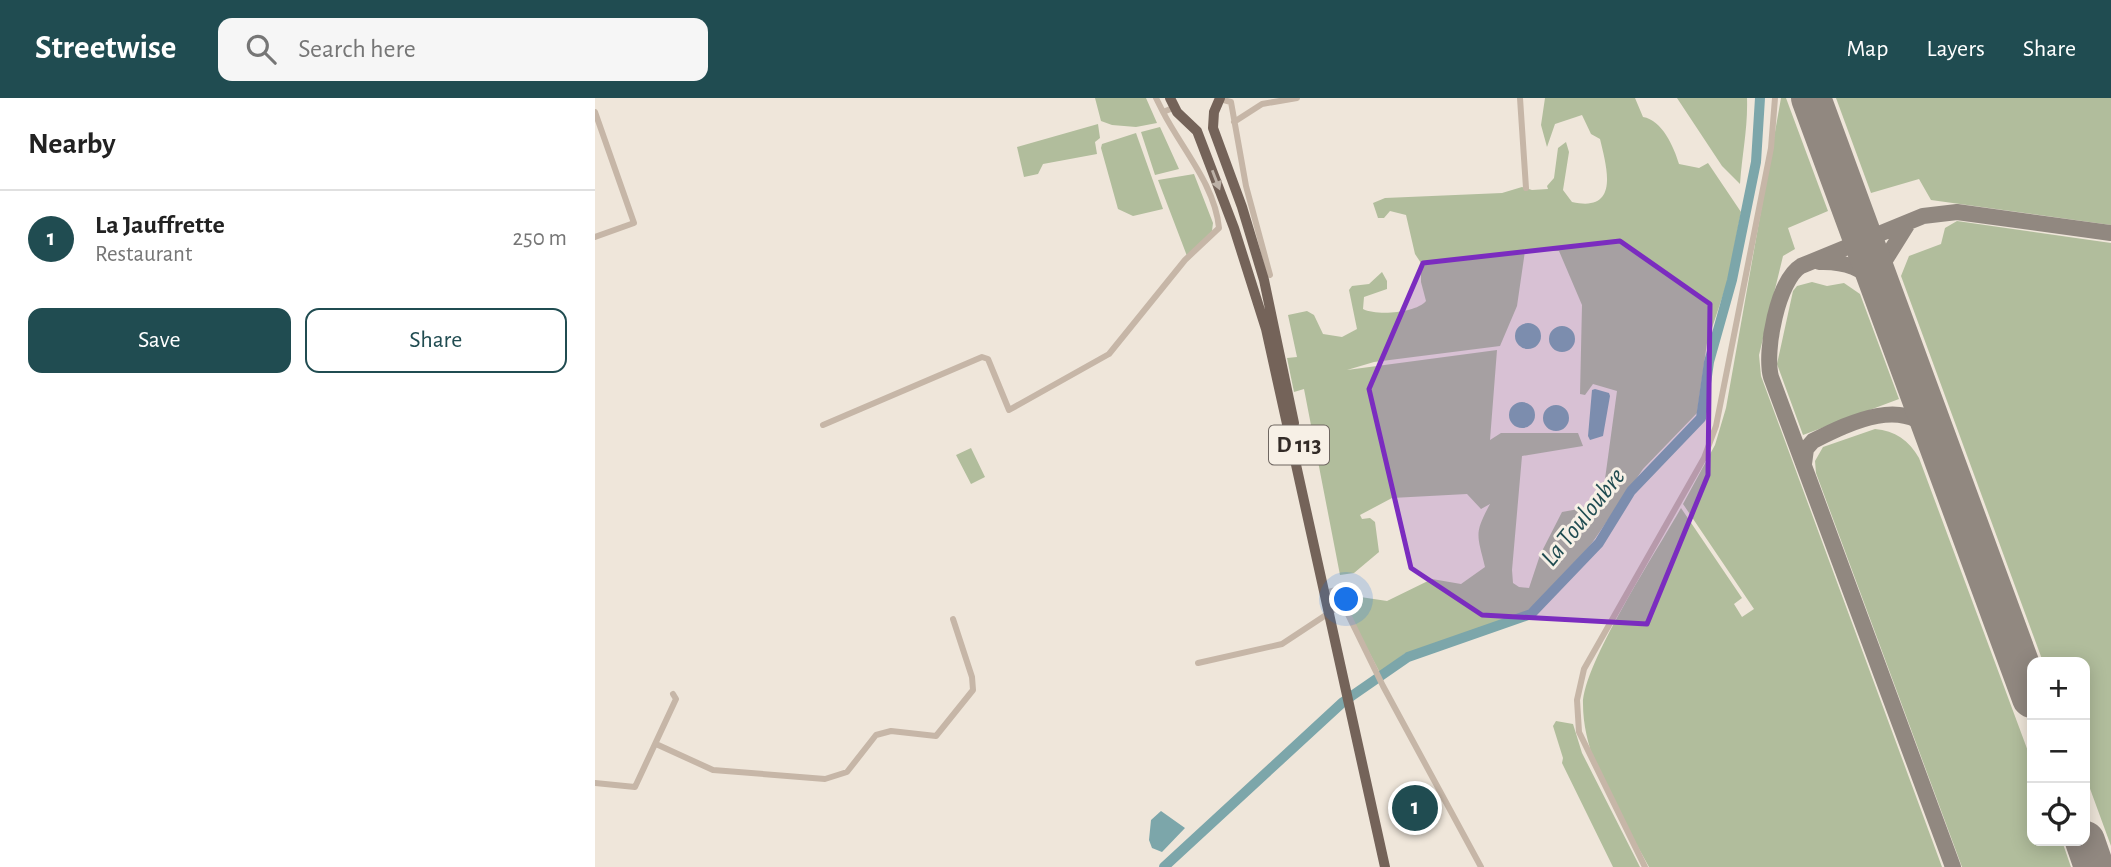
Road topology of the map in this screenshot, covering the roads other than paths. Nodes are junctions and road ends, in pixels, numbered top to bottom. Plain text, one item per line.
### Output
1 (1156, 98) edge
2 (1297, 98) edge
3 (1520, 98) edge
4 (1775, 98) edge
5 (1225, 99) edge
6 (1169, 106) edge
7 (1214, 112) junction
8 (595, 113) edge
9 (1187, 119) junction
10 (1234, 122) junction
11 (1527, 188) dead end
12 (595, 237) edge
13 (1270, 275) dead end
14 (823, 425) dead end
15 (1328, 592) junction
16 (1332, 610) junction
17 (953, 619) dead end
18 (1198, 663) dead end
19 (673, 694) dead end
20 (1354, 708) junction
21 (656, 744) junction
22 (595, 783) edge
23 (1385, 867) edge
24 (1392, 867) edge
25 (1481, 867) edge
26 (1645, 867) edge

1 - 6 street
2 - 10 street
3 - 11 street
4 - 26 street
5 - 7 main road
5 - 10 street
6 - 9 main road
6 - 14 street
7 - 9 main road
7 - 15 main road, D 113
8 - 12 street
9 -> 15 main road, D 113
10 - 13 street
15 - 16 main road, D 113
15 - 25 street
16 - 18 street
16 - 20 main road, D 113
17 - 21 street
19 - 21 street
20 - 23 main road, D 113
20 - 24 main road, D 113
21 - 22 street

